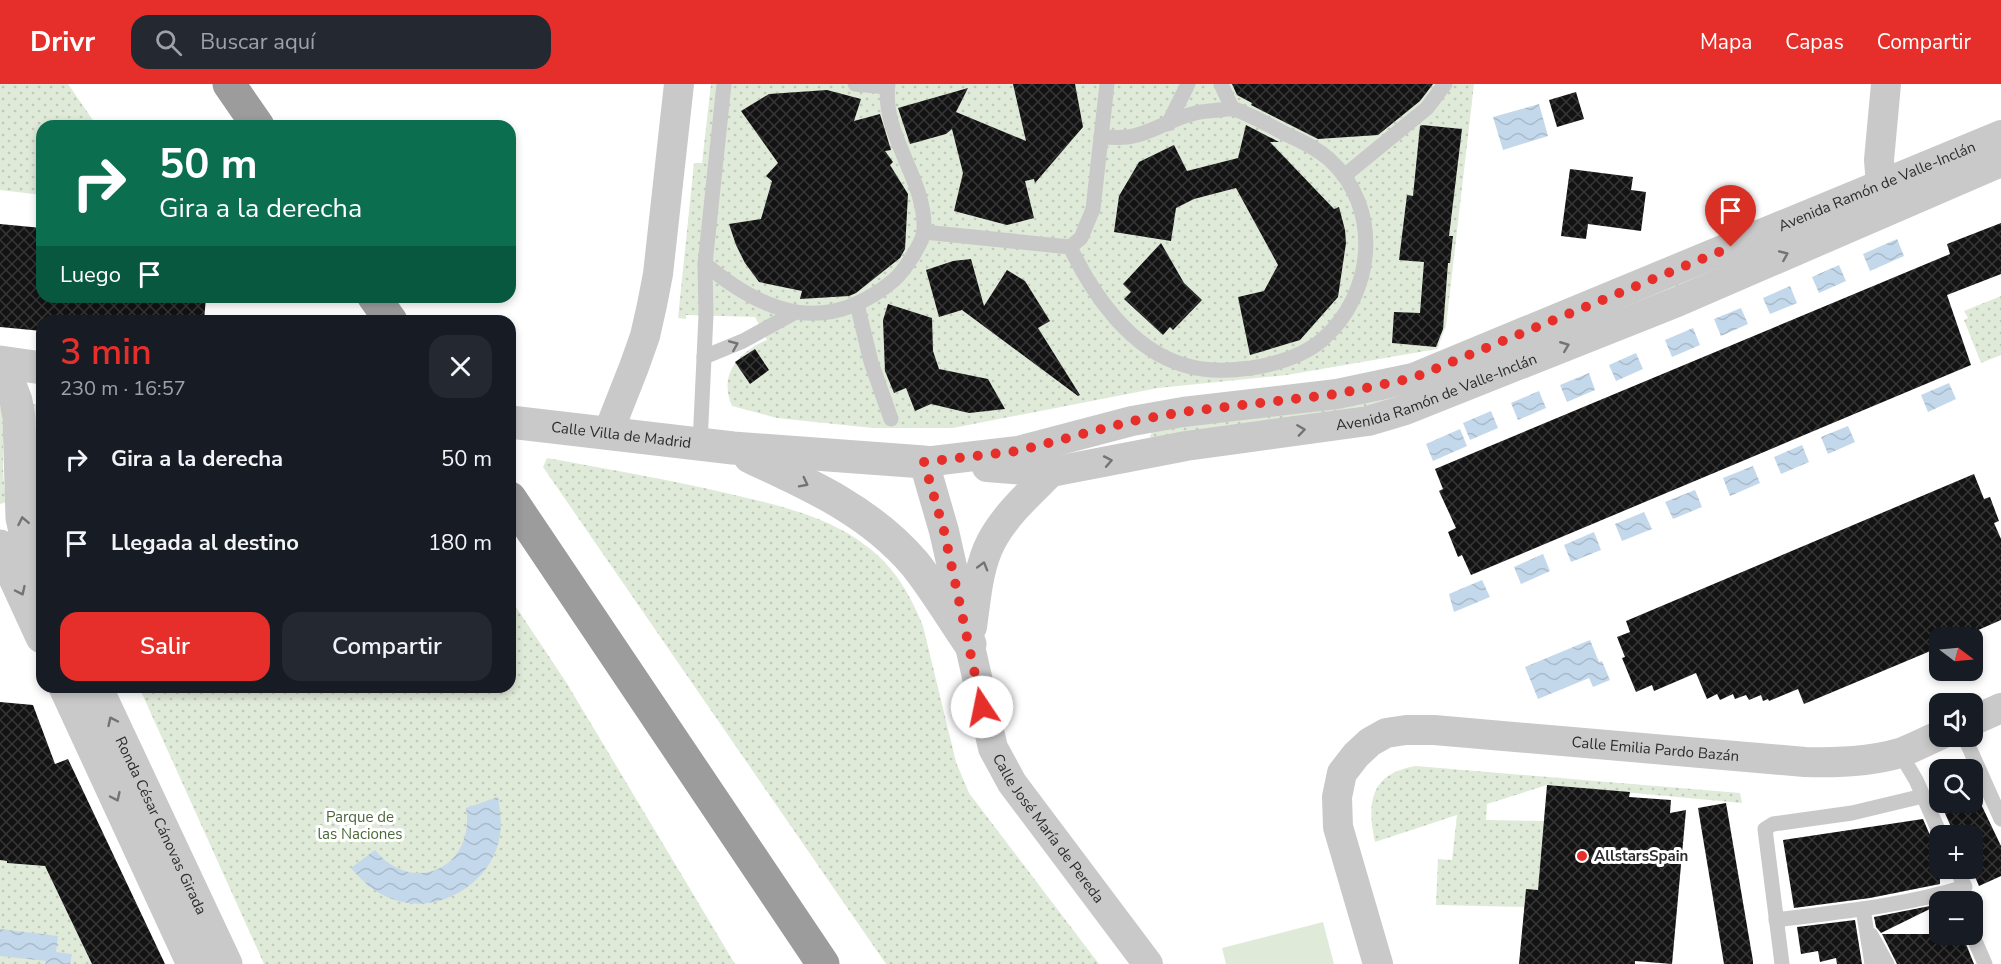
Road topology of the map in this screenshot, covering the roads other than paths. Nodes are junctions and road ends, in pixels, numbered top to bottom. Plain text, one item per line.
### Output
1 (229, 84) edge
2 (679, 84) edge
3 (724, 84) edge
4 (855, 84) edge
5 (1107, 84) edge
6 (1188, 84) edge
7 (1221, 84) edge
8 (1445, 84) edge
9 (1886, 84) edge
10 (888, 86) edge
11 (1233, 108) junction
12 (254, 120) edge
13 (1168, 124) junction
14 (2001, 135) edge
15 (1101, 137) junction
16 (2001, 162) edge
17 (1344, 176) junction
18 (1886, 197) junction
19 (924, 232) junction
20 (1070, 248) junction
21 (705, 264) junction
22 (857, 304) junction
23 (794, 313) junction
24 (704, 357) junction
25 (1, 364) edge
26 (36, 367) edge
27 (891, 419) dead end
28 (516, 423) edge
29 (608, 434) junction
30 (700, 444) junction
31 (733, 448) junction
32 (924, 462) junction
33 (1051, 471) junction
34 (516, 507) edge
35 (0, 546) edge
36 (36, 562) edge
37 (36, 624) edge
38 (970, 644) junction
39 (68, 693) edge
40 (99, 693) edge
41 (2001, 708) edge
42 (1983, 716) edge
43 (1929, 740) edge
44 (1969, 747) edge
45 (1900, 753) junction
46 (1923, 796) junction
47 (719, 811) junction
48 (2001, 819) edge
49 (1936, 825) edge
50 (1929, 900) edge
51 (1863, 909) junction
52 (1776, 920) junction
53 (1866, 927) junction
54 (1977, 945) edge
55 (193, 964) edge
56 (226, 964) edge
57 (803, 964) edge
58 (823, 964) edge
59 (1148, 964) edge
60 (1378, 964) edge
61 (1782, 964) edge
62 (1872, 964) edge
63 (1887, 964) edge
64 (1985, 964) edge

1 - 12 highway
2 - 29 street
3 - 21 lane
4 - 10 lane
5 - 15 lane
6 - 13 lane
7 - 11 lane
8 - 17 lane
9 - 18 street
10 - 19 lane
11 - 13 lane
11 - 17 lane
13 - 15 lane
14 - 18 street, Avenida Ramón de Valle-Inclán
15 - 20 lane
16 - 18 street, Avenida Ramón de Valle-Inclán
17 - 20 lane
18 - 32 street, Avenida Ramón de Valle-Inclán
33 -> 18 street, Avenida Ramón de Valle-Inclán
19 - 20 lane
19 - 22 lane
21 - 23 lane
21 - 24 lane
22 - 23 lane
22 - 27 lane
24 -> 23 lane
24 - 30 lane
25 - 26 street
36 -> 25 street
28 - 29 street, Calle Villa de Madrid
29 - 30 street, Calle Villa de Madrid
30 - 31 street, Calle Villa de Madrid
31 - 32 street, Calle Villa de Madrid
31 -> 38 street
32 - 33 street, Avenida Ramón de Valle-Inclán
32 - 38 street, Calle José María de Pereda
38 -> 33 street, Calle José María de Pereda
34 - 47 highway
35 -> 37 street
38 - 59 street, Calle José María de Pereda
39 -> 55 street, Ronda César Cánovas Girada
56 -> 40 street, Ronda César Cánovas Girada
41 - 42 street
43 - 45 street, Calle Emilia Pardo Bazán
44 - 48 lane
45 - 46 lane
45 - 60 street, Calle Emilia Pardo Bazán
46 - 49 lane
46 - 52 lane
47 - 57 highway
47 - 58 highway
50 - 51 lane
51 - 52 lane
51 - 53 lane
52 - 61 lane
53 - 62 lane
53 - 63 lane
54 - 64 lane

